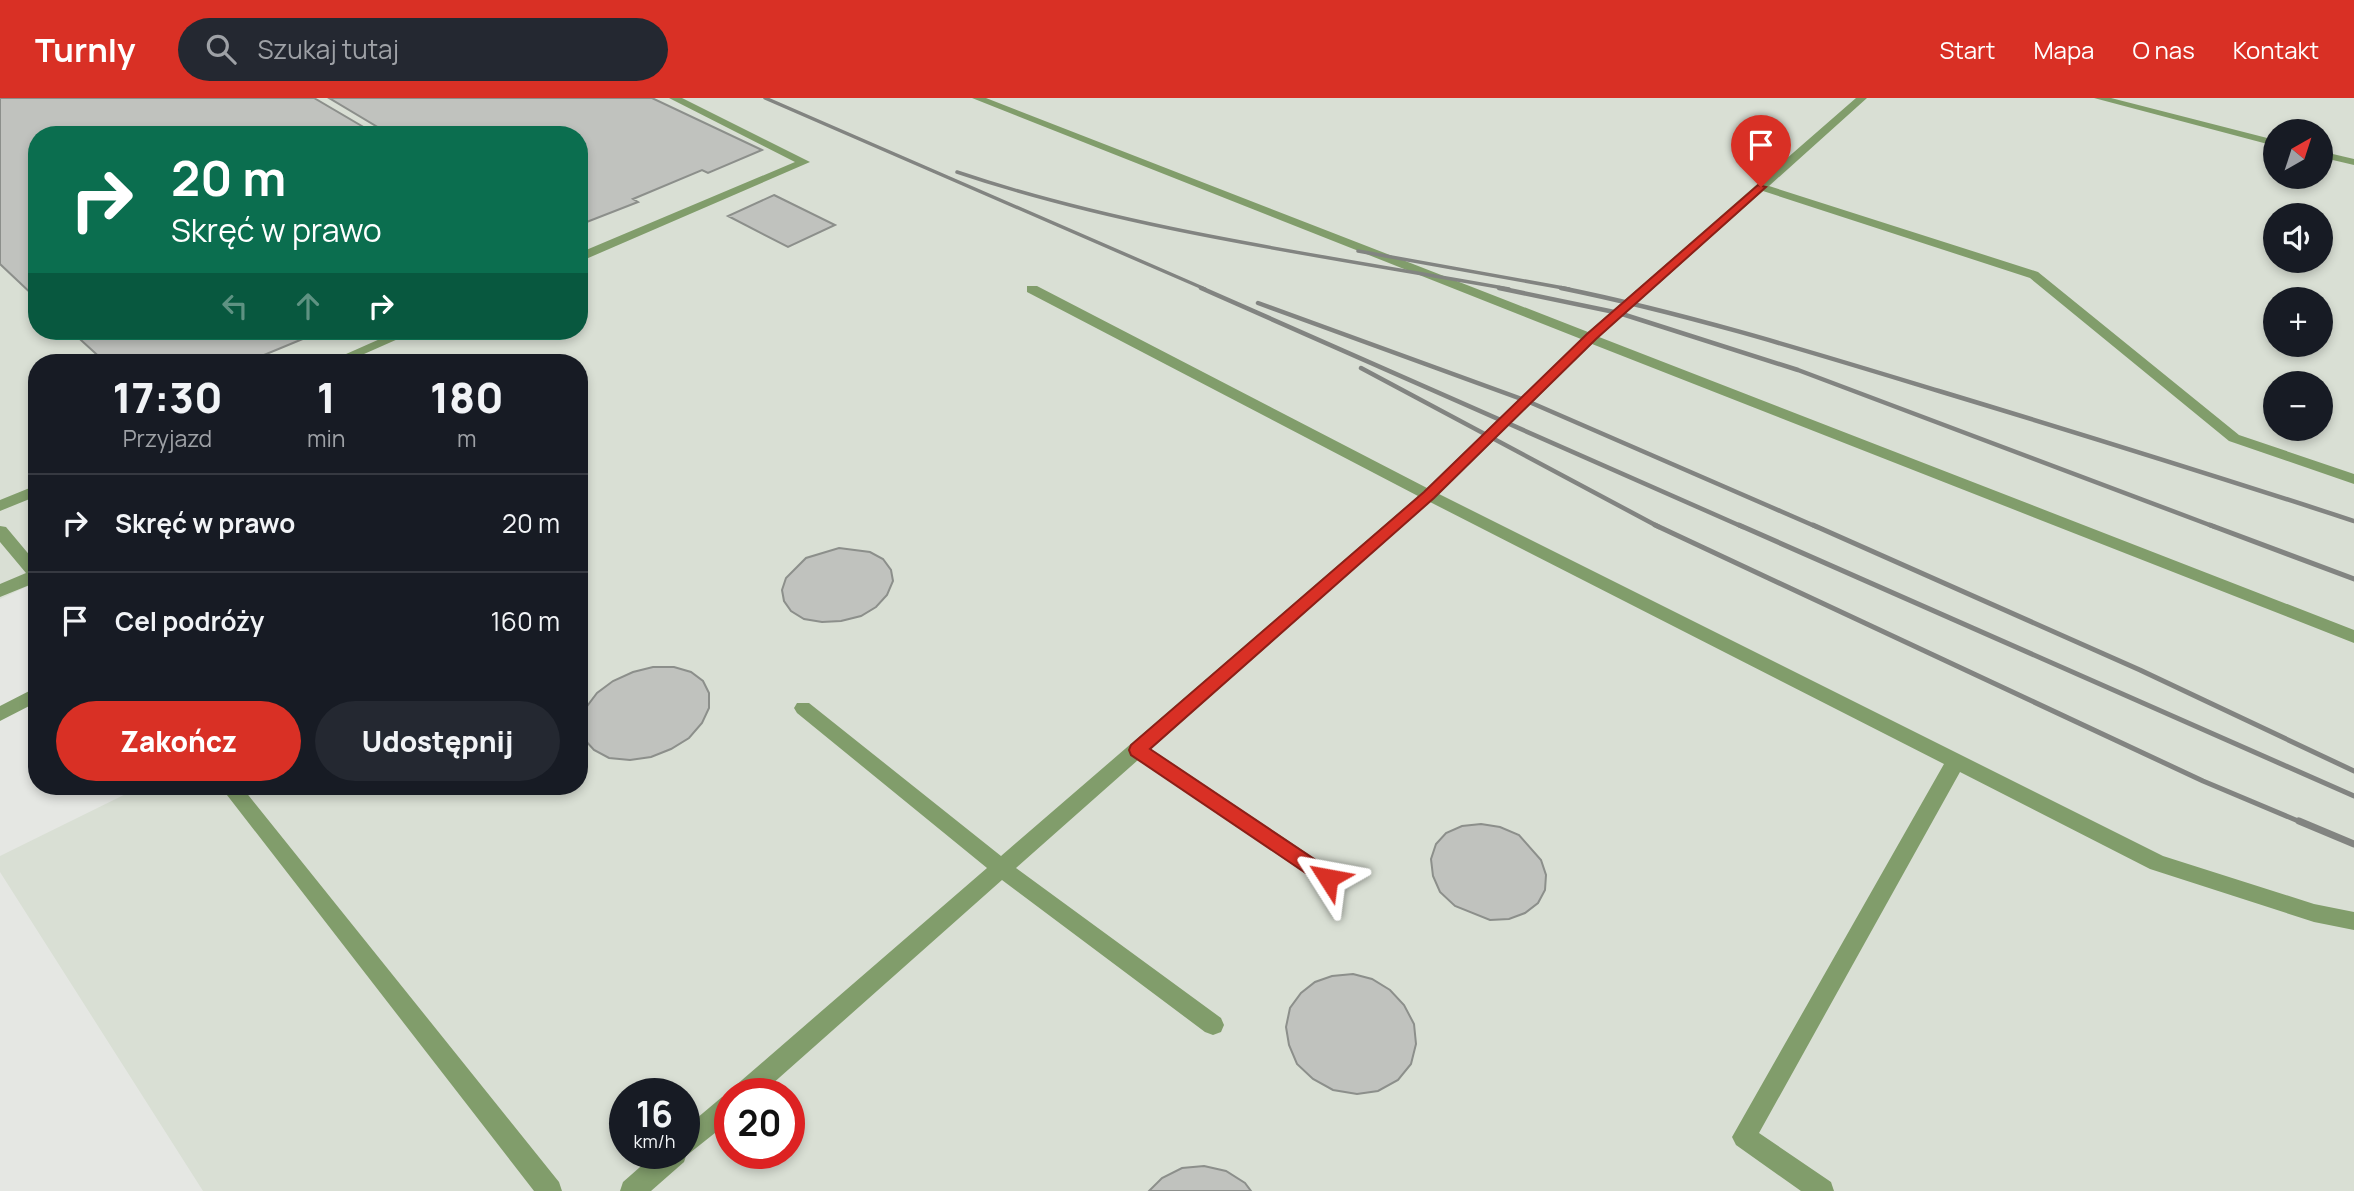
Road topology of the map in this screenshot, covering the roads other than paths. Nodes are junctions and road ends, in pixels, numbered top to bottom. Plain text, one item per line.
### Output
1 (674, 98) edge
2 (977, 98) edge
3 (1862, 98) edge
4 (2099, 98) edge
5 (2263, 139) edge
6 (2333, 157) edge
7 (2354, 162) edge
8 (1761, 187) junction
9 (588, 254) edge
10 (1032, 289) dead end
11 (1591, 337) junction
12 (388, 340) edge
13 (354, 354) edge
14 (2354, 479) edge
15 (28, 494) edge
16 (1429, 495) junction
17 (0, 506) edge
18 (0, 531) edge
19 (28, 564) edge
20 (28, 579) edge
21 (0, 591) edge
22 (2354, 637) edge
23 (28, 699) edge
24 (803, 708) dead end
25 (0, 714) edge
26 (1138, 750) junction
27 (1956, 761) junction
28 (237, 795) edge
29 (1001, 868) junction
30 (1328, 878) dead end
31 (2354, 921) edge
32 (1213, 1025) dead end
33 (761, 1078) edge
34 (714, 1119) edge
35 (700, 1131) edge
36 (657, 1169) edge
37 (550, 1191) edge
38 (632, 1191) edge
39 (1822, 1191) edge

1 - 9 lane
2 - 11 lane
3 - 8 lane
4 - 5 lane
6 - 7 lane
8 - 11 lane
8 - 14 lane
10 - 16 lane
11 - 16 lane
11 - 22 lane
12 - 13 lane
15 - 17 lane
16 - 26 lane
16 - 27 lane
18 - 19 lane
20 - 21 lane
23 - 25 lane
24 - 29 lane
26 - 29 lane
26 - 30 lane
27 - 31 lane
27 - 39 lane
28 - 37 lane
29 - 32 lane
29 - 33 lane
34 - 35 lane
36 - 38 lane

